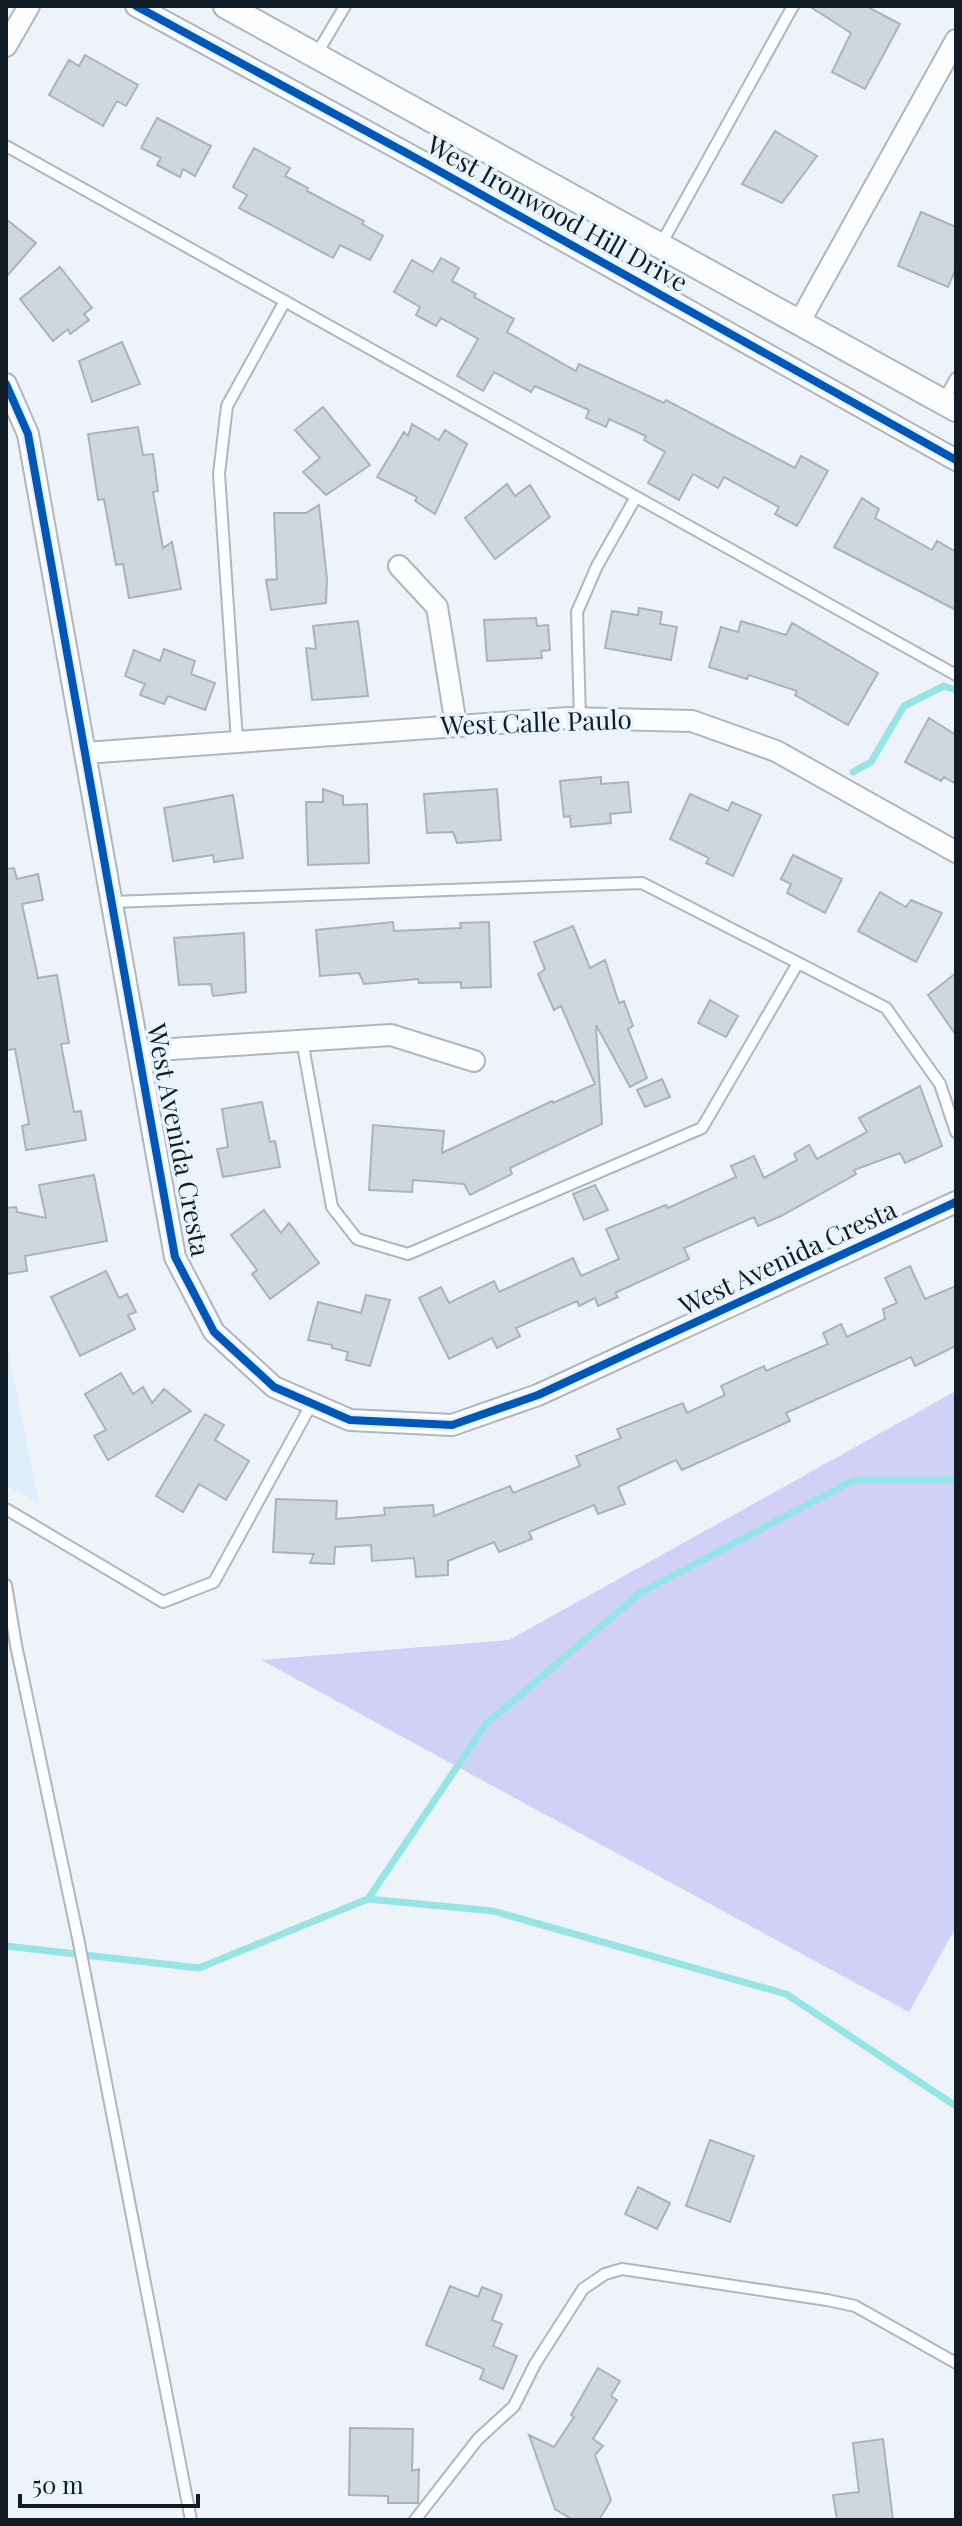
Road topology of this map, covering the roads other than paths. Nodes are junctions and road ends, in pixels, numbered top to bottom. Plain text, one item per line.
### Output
1 (29, 6) edge
2 (136, 6) edge
3 (226, 6) edge
4 (345, 6) edge
5 (793, 6) edge
6 (956, 40) edge
7 (6, 46) edge
8 (316, 55) junction
9 (6, 146) edge
10 (660, 246) junction
11 (285, 301) junction
12 (800, 321) junction
13 (956, 378) edge
14 (6, 384) edge
15 (950, 406) edge
16 (956, 460) edge
17 (636, 497) junction
18 (399, 566) dead end
19 (956, 675) edge
20 (580, 718) junction
21 (456, 725) junction
22 (237, 741) junction
23 (85, 753) junction
24 (956, 852) edge
25 (112, 902) junction
26 (798, 963) junction
27 (302, 1040) junction
28 (140, 1051) junction
29 (474, 1061) dead end
30 (956, 1132) edge
31 (956, 1202) edge
32 (312, 1403) junction
33 (6, 1509) edge
34 (6, 1585) edge
35 (956, 2363) edge
36 (191, 2520) edge
37 (415, 2520) edge

1 - 7 street
2 - 16 street, West Ironwood Hill Drive
3 - 8 street, West Ironwood Hill Drive
4 - 8 lane
5 - 10 lane
6 - 12 street
8 - 10 street, West Ironwood Hill Drive
9 - 11 lane
10 - 12 street, West Ironwood Hill Drive
11 - 17 lane
11 - 22 lane
12 - 15 street, West Ironwood Hill Drive
13 - 15 lane
14 - 23 street, West Avenida Cresta
17 - 19 lane
17 - 20 lane
18 - 21 street
20 - 21 street, West Calle Paulo
20 - 24 street, West Calle Paulo
21 - 22 street, West Calle Paulo
22 - 23 street, West Calle Paulo
23 - 25 street, West Avenida Cresta
25 - 26 lane
25 - 28 street, West Avenida Cresta
26 - 27 lane
26 - 30 lane
27 - 28 street
27 - 29 street
28 - 32 street, West Avenida Cresta
31 - 32 street, West Avenida Cresta
32 - 33 lane
34 - 36 lane
35 - 37 lane

